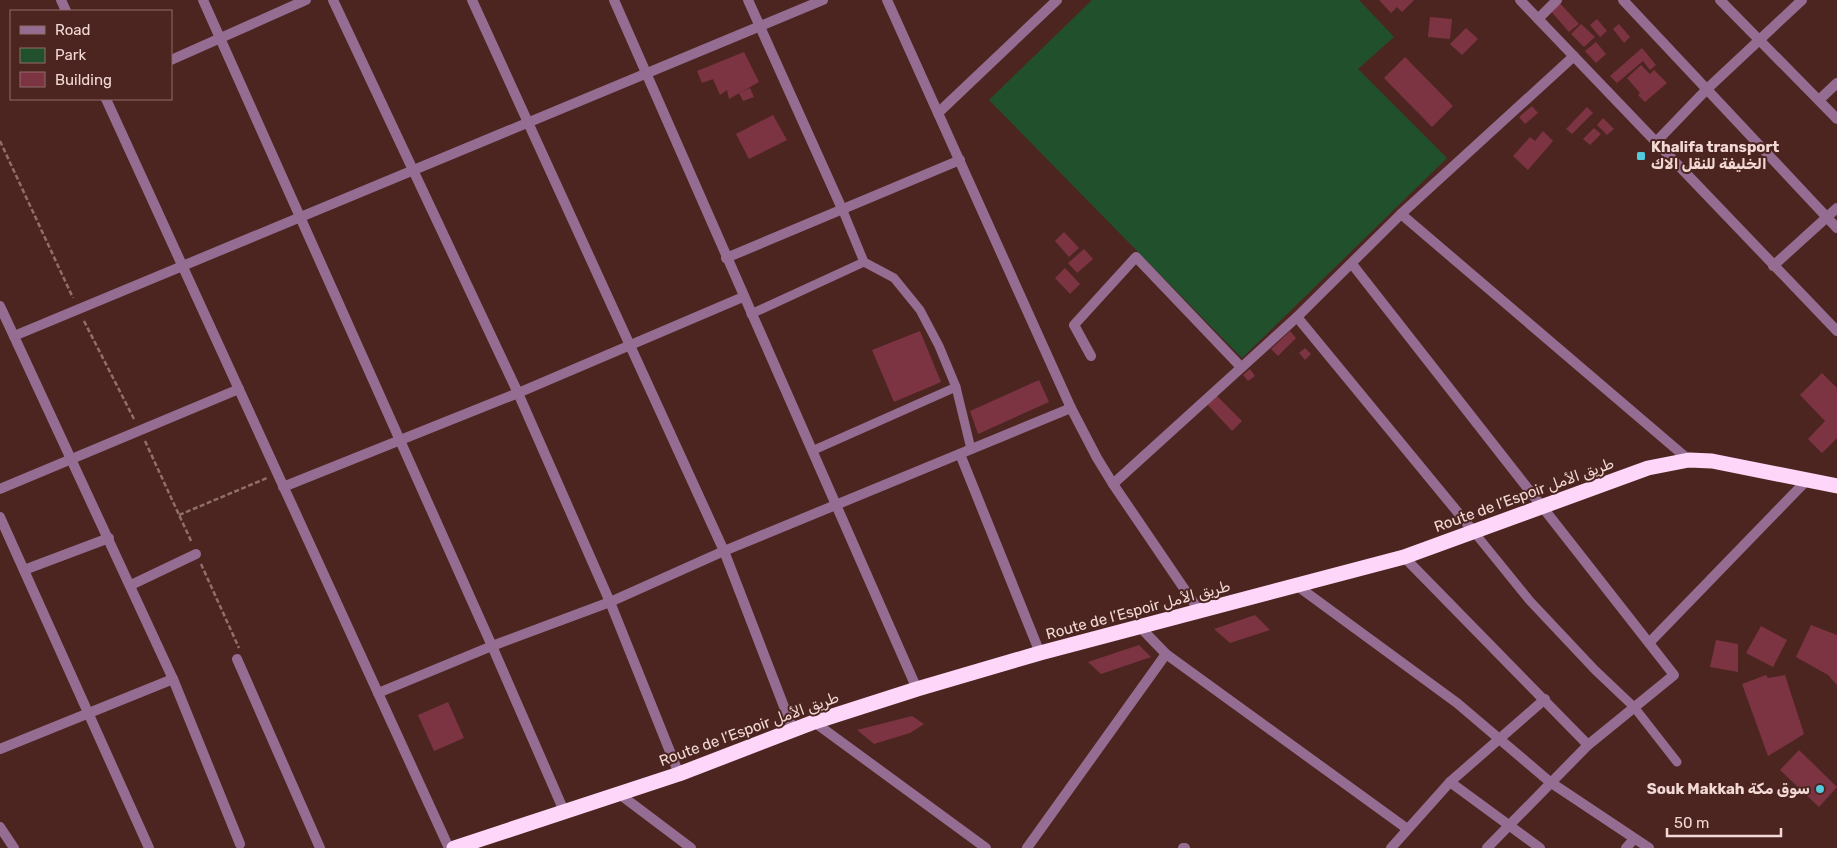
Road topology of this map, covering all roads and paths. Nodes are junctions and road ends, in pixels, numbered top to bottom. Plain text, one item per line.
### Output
1 (203, 0) edge
2 (306, 0) edge
3 (333, 0) edge
4 (472, 0) edge
5 (614, 0) edge
6 (748, 0) edge
7 (823, 0) edge
8 (887, 0) edge
9 (1057, 0) edge
10 (1520, 0) edge
11 (1556, 0) edge
12 (1623, 0) edge
13 (1720, 0) edge
14 (1802, 0) edge
15 (1538, 19) junction
16 (761, 26) junction
17 (220, 38) junction
18 (1759, 41) junction
19 (1574, 56) junction
20 (172, 60) edge
21 (648, 73) junction
22 (1837, 83) edge
23 (1707, 89) junction
24 (106, 100) edge
25 (1819, 100) junction
26 (938, 113) junction
27 (1837, 119) edge
28 (528, 123) junction
29 (0, 141) edge
30 (1655, 143) junction
31 (960, 160) junction
32 (413, 171) junction
33 (1837, 208) edge
34 (843, 210) junction
35 (1401, 214) junction
36 (300, 217) junction
37 (1827, 217) junction
38 (1837, 228) edge
39 (726, 258) junction
40 (864, 262) junction
41 (1352, 264) junction
42 (182, 266) junction
43 (1773, 266) junction
44 (743, 296) junction
45 (0, 306) edge
46 (78, 309) junction
47 (751, 314) junction
48 (1297, 317) junction
49 (1837, 331) edge
50 (14, 336) junction
51 (629, 344) junction
52 (1091, 356) dead end
53 (1241, 367) junction
54 (956, 387) junction
55 (239, 389) junction
56 (518, 393) junction
57 (1071, 408) junction
58 (140, 431) junction
59 (400, 438) junction
60 (971, 449) junction
61 (814, 450) junction
62 (960, 454) junction
63 (73, 459) junction
64 (1689, 460) junction
65 (277, 474) junction
66 (1808, 478) junction
67 (1113, 484) junction
68 (1837, 486) edge
69 (283, 487) junction
70 (0, 489) edge
71 (836, 505) junction
72 (1545, 507) junction
73 (179, 515) junction
74 (0, 517) edge
75 (1474, 532) junction
76 (109, 538) junction
77 (724, 551) junction
78 (196, 554) junction
79 (1404, 557) junction
80 (24, 570) junction
81 (131, 585) junction
82 (1296, 585) junction
83 (610, 602) junction
84 (1200, 612) junction
85 (1140, 626) junction
86 (1649, 642) junction
87 (492, 646) junction
88 (1040, 653) junction
89 (1166, 654) junction
90 (237, 659) joint
91 (174, 679) junction
92 (917, 689) junction
93 (378, 693) junction
94 (1545, 699) junction
95 (1634, 707) junction
96 (89, 713) junction
97 (814, 722) junction
98 (793, 730) junction
99 (1497, 739) junction
100 (1588, 745) junction
101 (0, 749) edge
102 (1677, 762) dead end
103 (679, 774) junction
104 (1450, 782) junction
105 (1550, 782) junction
106 (618, 793) junction
107 (564, 811) junction
108 (1507, 826) junction
109 (0, 827) edge
110 (1406, 828) junction
111 (1634, 839) junction
112 (240, 844) dead end
113 (14, 848) edge
114 (149, 848) edge
115 (320, 848) edge
116 (449, 848) edge
117 (454, 848) edge
118 (691, 848) edge
119 (986, 848) edge
120 (1027, 848) edge
121 (1391, 848) edge
122 (1487, 848) edge
123 (1540, 848) edge
124 (1626, 848) edge
125 (1649, 848) edge

1 - 17 street
2 - 17 street
3 - 32 street
4 - 28 street
5 - 21 street
6 - 16 street
7 - 16 street
8 - 26 street
9 - 26 street
10 - 15 street
11 - 15 street
12 - 23 street
13 - 18 street
14 - 18 street
15 - 19 street
16 - 21 street
16 - 34 street
17 - 20 street
17 - 36 street
18 - 23 street
18 - 25 street
19 - 30 street
19 - 35 street
21 - 28 street
21 - 39 street
22 - 25 street
23 - 30 street
23 - 37 street
24 - 42 street
25 - 27 street
26 - 31 street
28 - 32 street
28 - 51 street
29 - 46 path
30 - 43 street
31 - 34 street
31 - 57 street
32 - 36 street
32 - 56 street
33 - 37 street
34 - 39 street
34 - 40 lane
35 - 41 street
35 - 64 street
36 - 42 street
36 - 59 street
37 - 38 street
37 - 43 street
39 - 44 street
40 - 47 lane
40 - 54 lane
41 - 48 street
41 - 72 street
42 - 46 street
42 - 55 street
43 - 49 street
44 - 47 street
44 - 51 street
45 - 50 street
46 - 50 street
46 - 58 path
47 - 61 street
48 - 53 street
48 - 75 street
50 - 63 street
51 - 56 street
51 - 77 street
52 - 53 street
53 - 67 street
54 - 60 lane
54 - 61 lane
55 - 58 street
55 - 65 street
56 - 59 street
56 - 83 street
57 - 60 street
57 - 67 street
58 - 63 street
58 - 73 path
59 - 69 street
59 - 87 street
60 - 62 street
61 - 71 street
62 - 71 street
62 - 88 street
63 - 70 street
63 - 76 street
64 - 66 highway, Route de l’Espoir طريق الأمل
64 - 72 highway, Route de l’Espoir طريق الأمل
65 - 69 street
65 - 73 path
66 - 68 highway, Route de l’Espoir طريق الأمل
66 - 86 street
67 - 84 street
69 - 93 street
71 - 77 street
71 - 92 street
72 - 75 highway, Route de l’Espoir طريق الأمل
72 - 86 street
73 - 78 path
74 - 80 street
75 - 79 highway, Route de l’Espoir طريق الأمل
75 - 95 lane
76 - 80 street
76 - 81 street
77 - 83 street
77 - 98 street
78 - 81 street
78 - 90 path
79 - 82 highway, Route de l’Espoir طريق الأمل
79 - 94 street
80 - 96 street
81 - 91 street
82 - 84 highway, Route de l’Espoir طريق الأمل
82 - 99 street
83 - 87 street
83 - 103 street
84 - 85 highway, Route de l’Espoir طريق الأمل
85 - 88 highway, Route de l’Espoir طريق الأمل
85 - 89 street
86 - 95 street
87 - 93 street
87 - 107 street
88 - 92 highway, Route de l’Espoir طريق الأمل
89 - 110 street
89 - 120 street
90 - 115 street
91 - 96 street
91 - 112 street
92 - 97 highway, Route de l’Espoir طريق الأمل
93 - 116 street
94 - 99 street
94 - 100 street
95 - 100 street
95 - 102 lane
96 - 101 street
96 - 114 street
97 - 98 highway, Route de l’Espoir طريق الأمل
97 - 119 street
98 - 103 highway, Route de l’Espoir طريق الأمل
99 - 104 street
99 - 105 street
100 - 105 street
103 - 106 highway, Route de l’Espoir طريق الأمل
104 - 108 street
104 - 110 street
105 - 108 street
105 - 111 street
106 - 107 highway, Route de l’Espoir طريق الأمل
106 - 118 street
107 - 117 highway, Route de l’Espoir طريق الأمل
108 - 122 street
108 - 123 street
109 - 113 street
110 - 121 street
111 - 124 street
111 - 125 street

